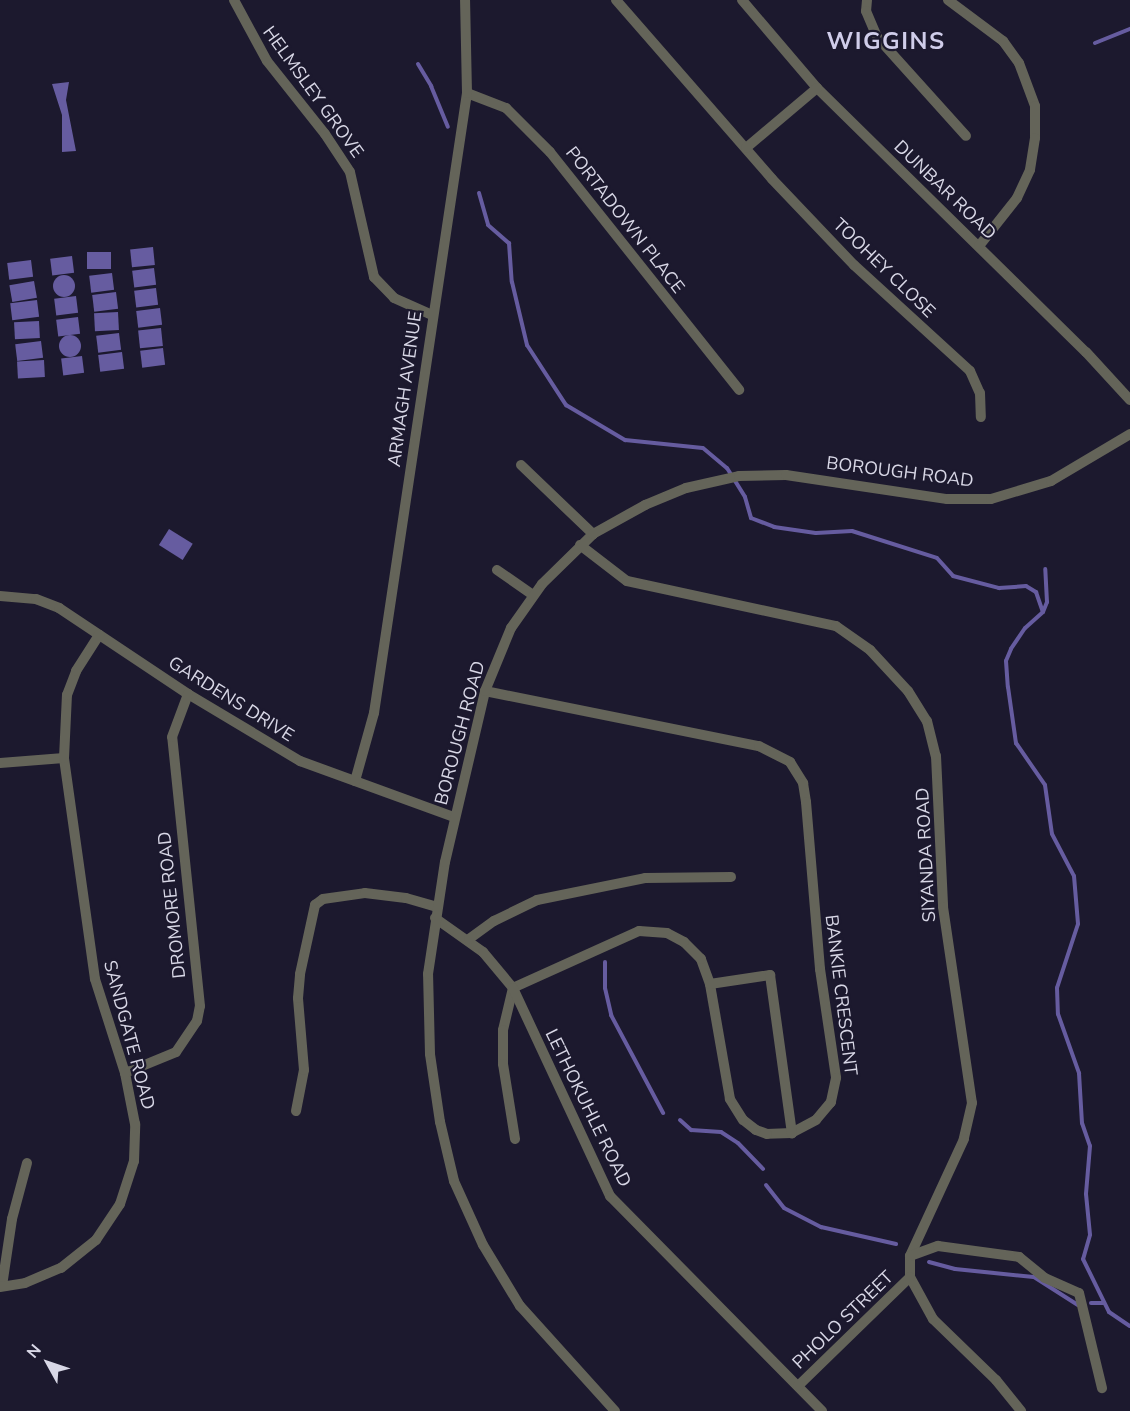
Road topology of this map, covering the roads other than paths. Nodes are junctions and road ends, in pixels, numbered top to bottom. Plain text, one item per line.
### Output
1 (234, 0) edge
2 (465, 0) edge
3 (616, 0) edge
4 (742, 0) edge
5 (867, 0) edge
6 (948, 0) edge
7 (817, 88) junction
8 (467, 93) junction
9 (966, 136) dead end
10 (746, 148) junction
11 (979, 246) junction
12 (432, 315) junction
13 (739, 390) dead end
14 (1130, 400) edge
15 (981, 417) dead end
16 (1130, 434) edge
17 (521, 465) dead end
18 (593, 534) junction
19 (580, 545) junction
20 (496, 570) dead end
21 (533, 595) junction
22 (0, 596) edge
23 (99, 635) junction
24 (485, 691) junction
25 (188, 694) junction
26 (64, 758) junction
27 (0, 763) edge
28 (355, 781) junction
29 (454, 817) junction
30 (731, 877) dead end
31 (437, 907) junction
32 (435, 918) junction
33 (469, 939) junction
34 (710, 984) junction
35 (513, 988) junction
36 (125, 1073) junction
37 (296, 1111) dead end
38 (792, 1133) junction
39 (515, 1139) dead end
40 (27, 1163) dead end
41 (910, 1256) junction
42 (910, 1277) junction
43 (1, 1287) edge
44 (798, 1386) junction
45 (1102, 1388) dead end
46 (615, 1411) edge
47 (822, 1411) edge
48 (1021, 1411) edge

1 - 12 street, HELMSLEY GROVE
2 - 8 street, ARMAGH AVENUE
3 - 10 street, TOOHEY CLOSE
4 - 7 street, DUNBAR ROAD
5 - 9 street
6 - 11 street
7 - 10 street
7 - 11 street, DUNBAR ROAD
8 - 12 street, ARMAGH AVENUE
8 - 13 street, PORTADOWN PLACE
10 - 15 street, TOOHEY CLOSE
11 - 14 street, DUNBAR ROAD
12 - 28 street, ARMAGH AVENUE
16 - 18 street, BOROUGH ROAD
17 - 18 street
18 - 19 street, BOROUGH ROAD
19 - 21 street, BOROUGH ROAD
19 - 41 street, SIYANDA ROAD
20 - 21 street
21 - 24 street, BOROUGH ROAD
22 - 23 street, GARDENS DRIVE
23 - 25 street, GARDENS DRIVE
23 - 26 street, SANDGATE ROAD
24 - 29 street, BOROUGH ROAD
24 - 38 street, BANKIE CRESCENT
25 - 28 street, GARDENS DRIVE
25 - 36 street, DROMORE ROAD
26 - 27 street
26 - 36 street, SANDGATE ROAD
28 - 29 street, GARDENS DRIVE
29 - 31 street, BOROUGH ROAD
30 - 33 street
31 - 32 street, BOROUGH ROAD
31 - 37 street
32 - 33 street, LETHOKUHLE ROAD
32 - 46 street, BOROUGH ROAD
33 - 35 street, LETHOKUHLE ROAD
34 - 35 street
34 - 38 street
34 - 38 street
35 - 39 street
35 - 44 street, LETHOKUHLE ROAD
36 - 43 street, SANDGATE ROAD
40 - 43 street
41 - 42 street, SIYANDA ROAD
41 - 45 street
42 - 44 street, PHOLO STREET
42 - 48 street, SIYANDA ROAD
44 - 47 street, LETHOKUHLE ROAD

